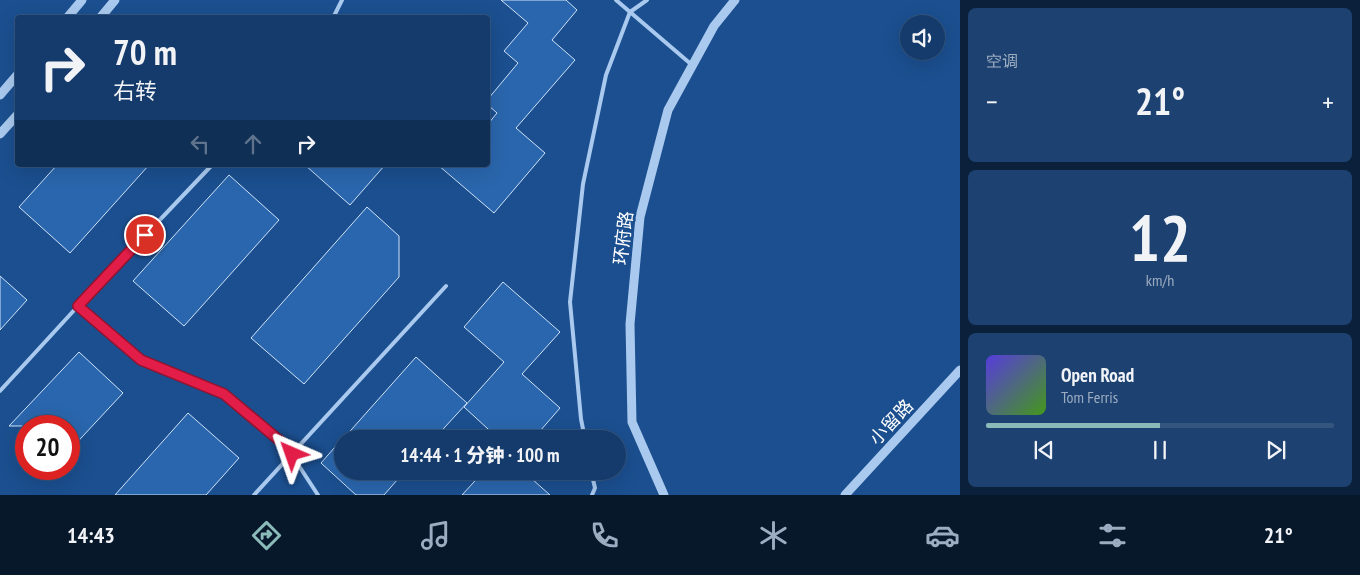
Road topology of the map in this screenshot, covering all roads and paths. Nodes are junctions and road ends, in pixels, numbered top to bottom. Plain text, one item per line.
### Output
1 (82, 0) edge
2 (115, 0) edge
3 (342, 0) edge
4 (616, 0) edge
5 (647, 0) edge
6 (735, 0) edge
7 (630, 12) junction
8 (70, 15) edge
9 (102, 15) edge
10 (334, 15) edge
11 (692, 66) junction
12 (15, 78) edge
13 (0, 95) edge
14 (15, 117) edge
15 (0, 134) edge
16 (210, 167) edge
17 (446, 286) dead end
18 (78, 306) junction
19 (960, 370) edge
20 (0, 391) edge
21 (583, 430) edge
22 (292, 454) junction
23 (593, 480) edge
24 (254, 495) edge
25 (318, 495) edge
26 (592, 495) edge
27 (664, 495) edge
28 (846, 495) edge

1 - 8 street
2 - 9 street
3 - 10 lane
4 - 7 lane
5 - 7 lane
6 - 11 street, 环府路
7 - 11 lane
7 - 21 lane
11 - 27 street, 环府路
12 - 13 street
14 - 15 street
16 - 18 lane
17 - 22 lane
18 - 20 lane
18 - 22 lane
19 - 28 street, 小留路
22 - 24 lane
22 - 25 lane
23 - 26 lane

